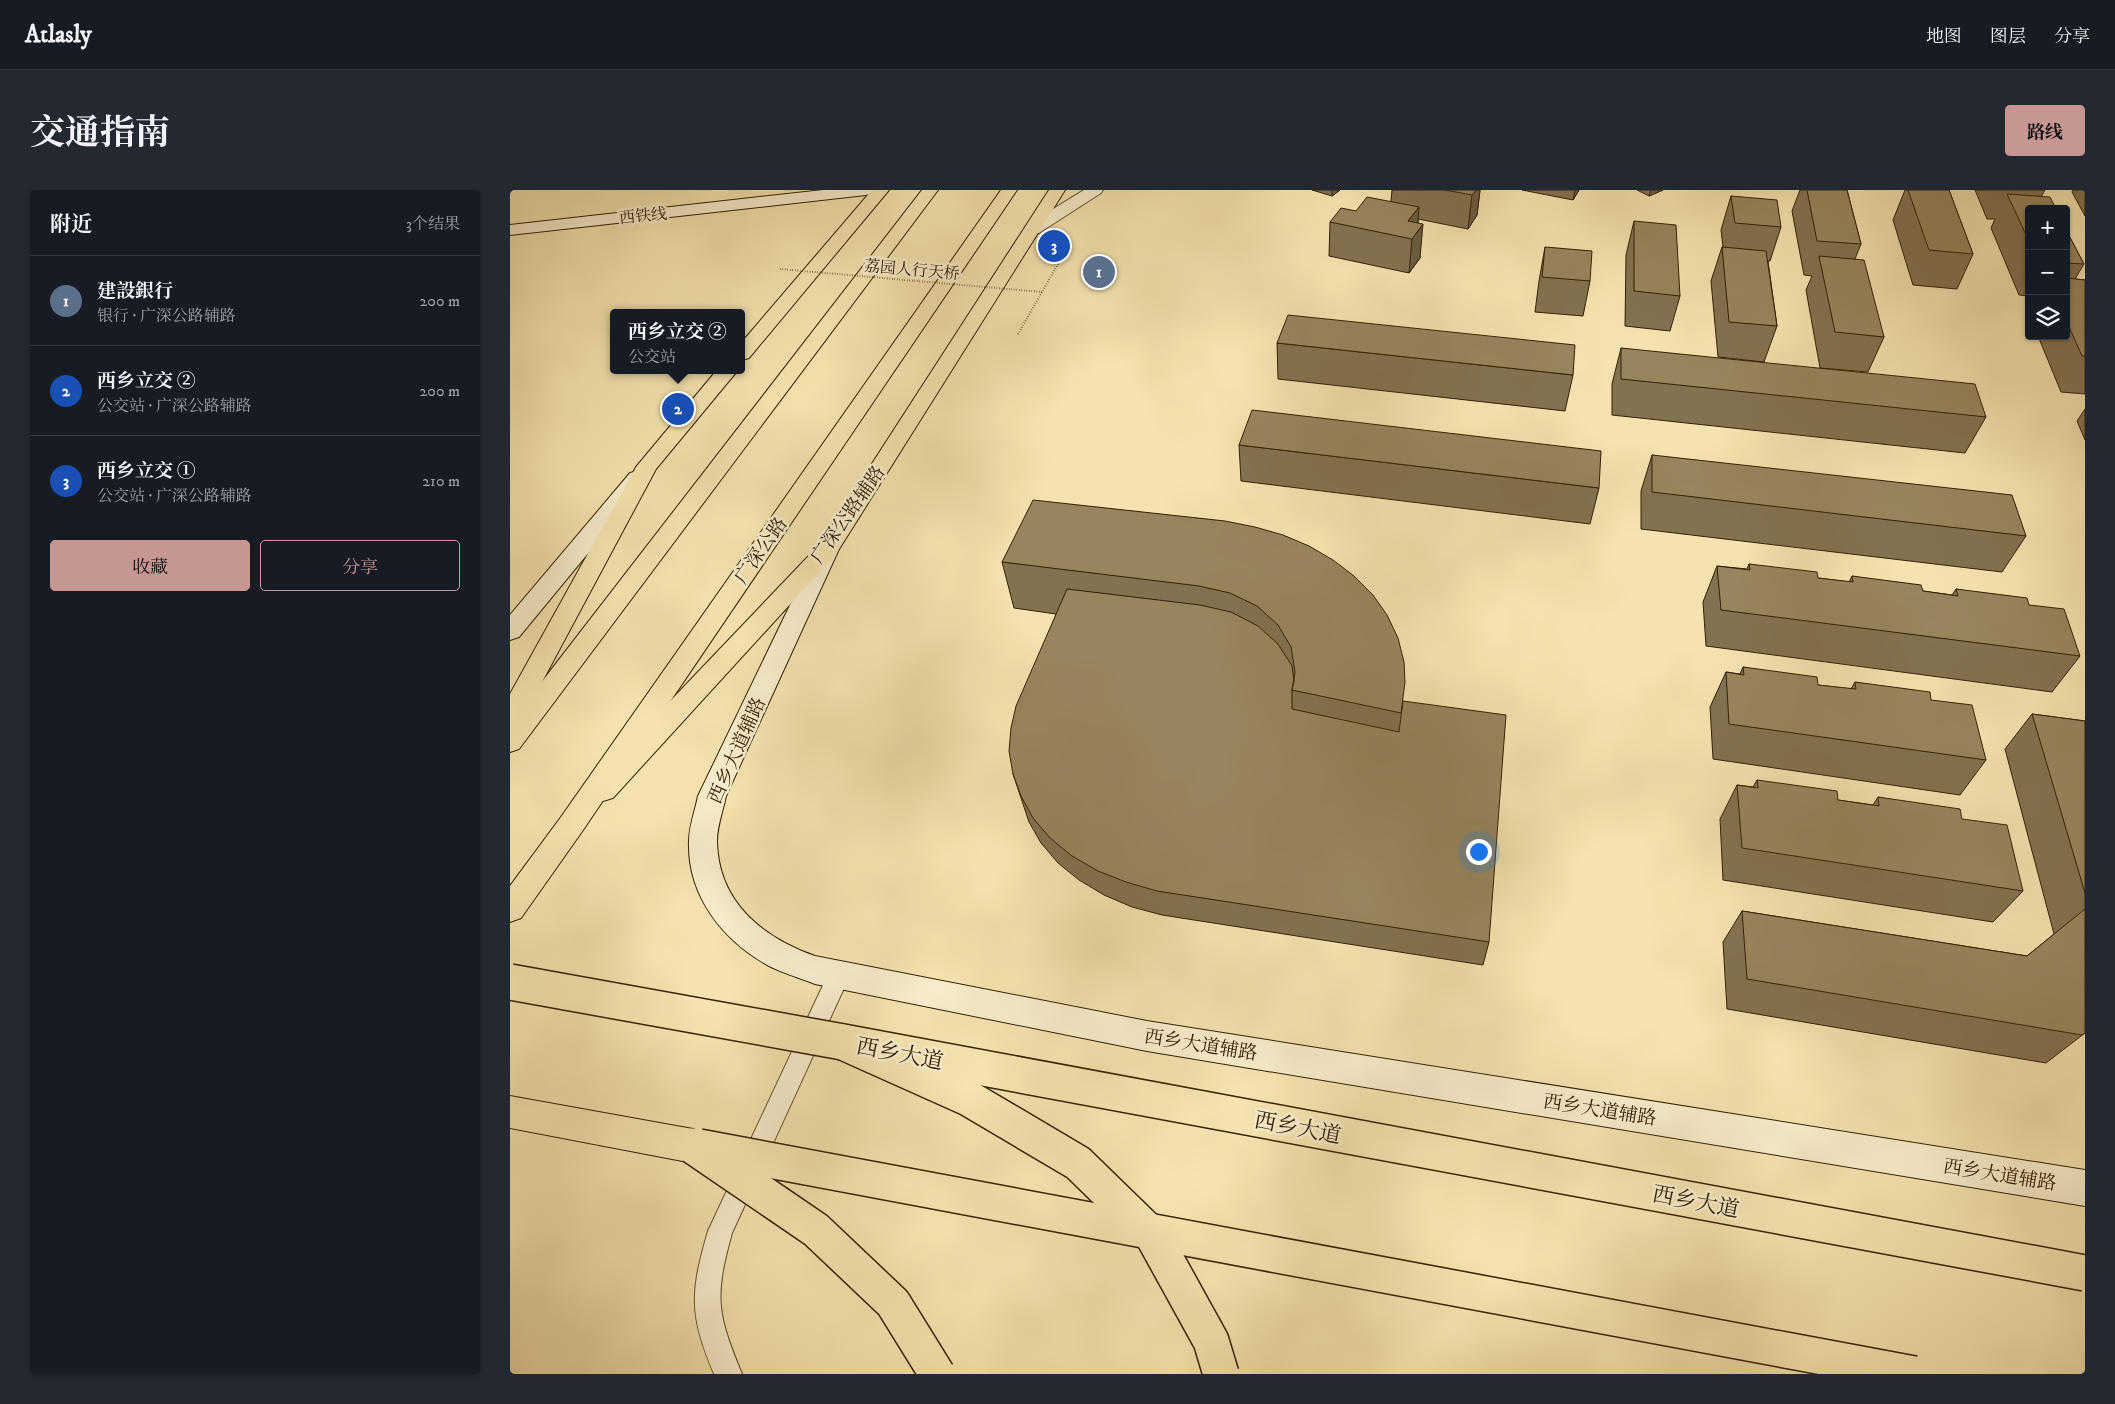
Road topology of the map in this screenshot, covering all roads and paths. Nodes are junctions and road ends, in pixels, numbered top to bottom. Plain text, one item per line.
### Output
1 (866, 190) edge
2 (881, 190) edge
3 (930, 190) edge
4 (1009, 190) edge
5 (1057, 190) edge
6 (1095, 190) edge
7 (1033, 229) junction
8 (510, 230) edge
9 (1066, 250) dead end
10 (780, 269) dead end
11 (1042, 292) junction
12 (1018, 334) dead end
13 (745, 350) edge
14 (725, 374) edge
15 (647, 467) junction
16 (828, 549) junction
17 (510, 631) edge
18 (510, 718) edge
19 (510, 742) edge
20 (571, 824) junction
21 (510, 909) edge
22 (839, 975) junction
23 (510, 982) edge
24 (843, 1042) junction
25 (510, 1112) edge
26 (693, 1146) junction
27 (2085, 1188) edge
28 (2085, 1273) edge
29 (729, 1374) edge
30 (937, 1374) edge
31 (1221, 1374) edge
32 (1914, 1374) edge

1 - 8 street, 西铁线
2 - 13 main road
3 - 19 main road
4 - 20 main road, 广深公路
5 - 7 main road, 广深公路辅路
6 - 7 street
7 - 16 main road, 广深公路辅路
9 - 11 path
10 - 11 path, 荔园人行天桥, bridge
11 - 12 path
14 - 15 main road
15 - 17 street
15 - 18 main road
16 - 20 main road, 广深公路辅路
16 - 22 street, 西乡大道辅路
20 - 21 main road, 广深公路
22 - 27 street, 西乡大道辅路
22 - 29 lane
23 - 24 main road, 西乡大道, bridge
24 - 28 main road, 西乡大道, bridge
24 - 31 main road, bridge
25 - 26 main road
26 - 30 main road, bridge
26 - 32 main road, bridge

